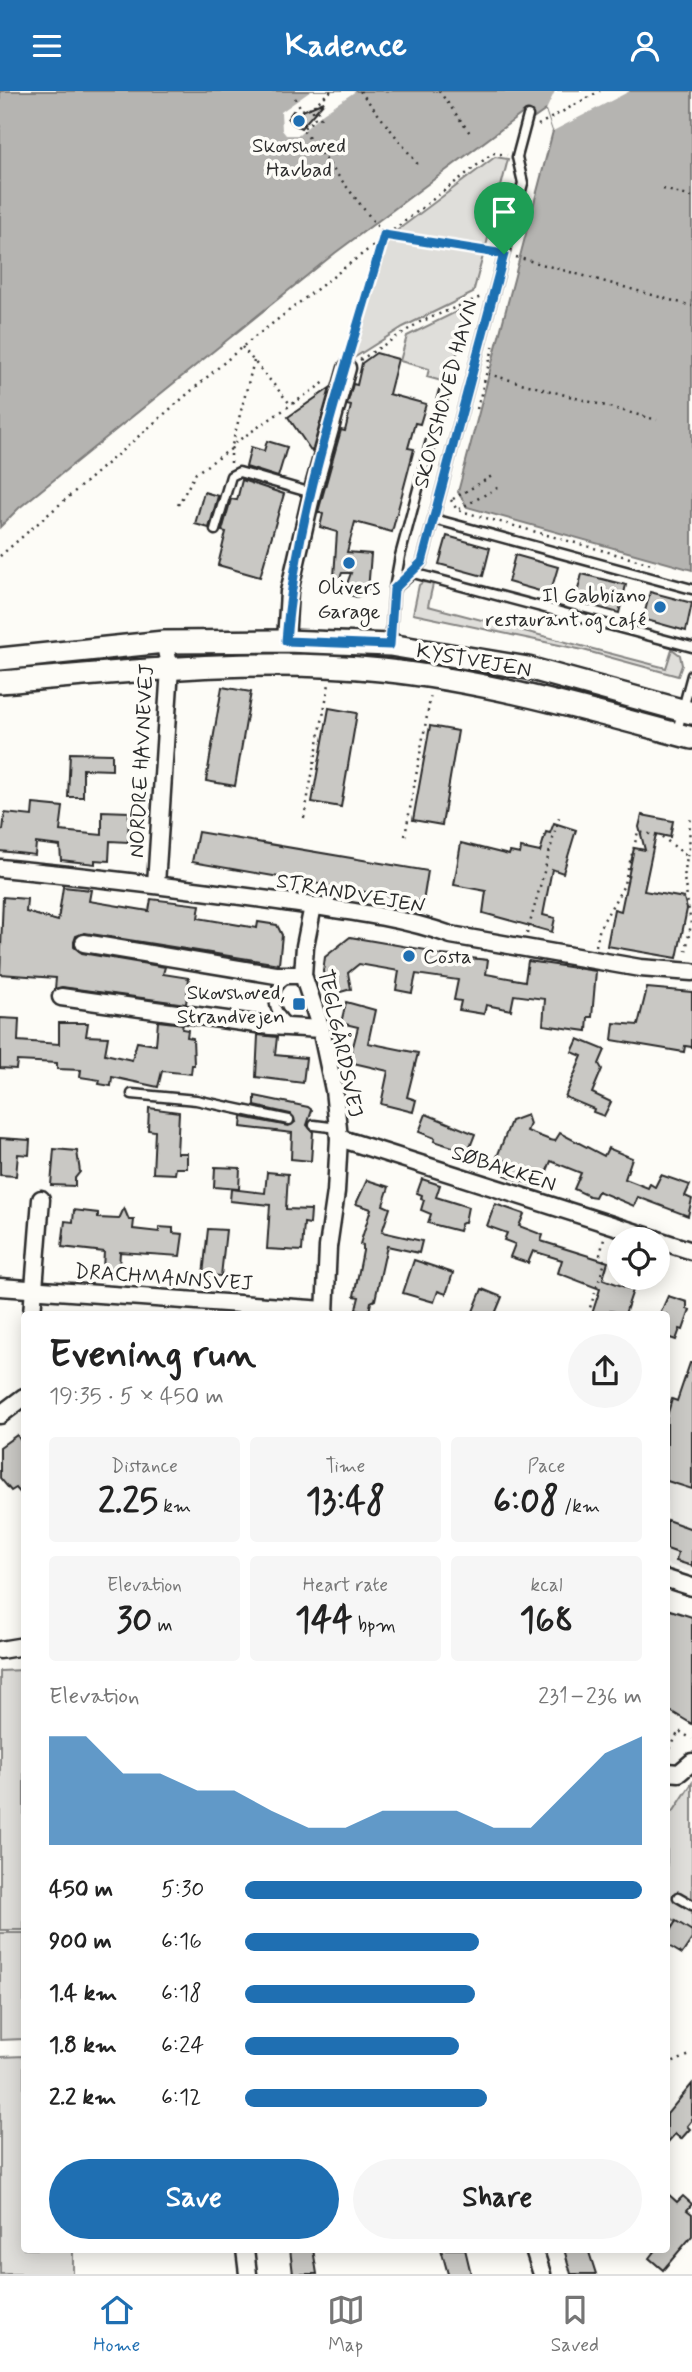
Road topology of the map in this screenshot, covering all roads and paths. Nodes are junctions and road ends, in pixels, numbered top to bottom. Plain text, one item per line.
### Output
1 (331, 91) edge
2 (360, 91) edge
3 (439, 91) edge
4 (600, 91) edge
5 (295, 98) dead end
6 (314, 105) junction
7 (528, 116) dead end
8 (322, 122) dead end
9 (470, 133) dead end
10 (536, 136) dead end
11 (517, 157) junction
12 (420, 167) dead end
13 (663, 189) dead end
14 (692, 197) edge
15 (528, 219) dead end
16 (384, 235) junction
17 (520, 245) dead end
18 (504, 254) junction
19 (516, 257) dead end
20 (692, 306) edge
21 (496, 335) dead end
22 (242, 347) junction
23 (254, 361) junction
24 (346, 368) joint
25 (486, 373) junction
26 (444, 392) dead end
27 (291, 405) dead end
28 (476, 411) dead end
29 (657, 420) dead end
30 (492, 476) dead end
31 (455, 487) dead end
32 (499, 487) dead end
33 (312, 493) junction
34 (451, 500) junction
35 (178, 505) dead end
36 (457, 510) junction
37 (433, 519) junction
38 (215, 530) dead end
39 (0, 556) edge
40 (666, 568) dead end
41 (412, 573) junction
42 (394, 589) junction
43 (692, 589) edge
44 (286, 641) junction
45 (164, 642) junction
46 (390, 645) junction
47 (692, 647) edge
48 (0, 659) edge
49 (332, 667) junction
50 (170, 668) junction
51 (692, 675) edge
52 (434, 677) junction
53 (0, 682) edge
54 (687, 712) edge
55 (684, 736) edge
56 (692, 815) edge
57 (559, 817) dead end
58 (304, 818) dead end
59 (405, 836) dead end
60 (687, 856) junction
61 (0, 868) edge
62 (156, 884) junction
63 (313, 906) junction
64 (84, 943) dead end
65 (524, 948) junction
66 (594, 960) junction
67 (687, 971) edge
68 (299, 975) junction
69 (61, 997) dead end
70 (294, 1027) junction
71 (321, 1029) junction
72 (132, 1094) dead end
73 (289, 1120) dead end
74 (314, 1125) dead end
75 (339, 1133) junction
76 (41, 1199) dead end
77 (609, 1224) junction
78 (619, 1227) edge
79 (670, 1243) edge
80 (692, 1251) edge
81 (0, 1287) edge
82 (34, 1289) junction
83 (32, 1311) edge
84 (312, 1311) edge
85 (325, 1311) edge
86 (589, 1311) edge
87 (21, 1399) edge
88 (0, 1415) edge
89 (670, 1580) edge
90 (692, 1587) edge
91 (21, 1646) edge
92 (0, 1650) edge
93 (692, 1739) edge
94 (670, 1749) edge
95 (692, 1762) edge
96 (670, 1772) edge
97 (678, 1897) dead end
98 (692, 1905) edge
99 (692, 2054) edge
100 (670, 2064) edge
101 (245, 2253) edge
102 (535, 2253) edge
103 (248, 2274) edge
104 (541, 2274) edge

1 - 6 path
2 - 12 path
3 - 9 path
4 - 10 path
5 - 6 path
6 - 8 path
6 - 16 path
7 - 11 lane
11 - 16 path
11 - 18 lane, SKOVSHOVED HAVN
13 - 14 path
15 - 17 path
16 - 18 path
16 - 22 path
16 - 24 path
18 - 37 lane, SKOVSHOVED HAVN
19 - 20 path
21 - 25 path
22 - 23 path
22 - 39 path
23 - 27 path
23 - 35 path
24 - 33 street
25 - 28 path
25 - 29 path
26 - 42 lane
30 - 34 path
31 - 34 path
32 - 36 path
33 - 38 lane
33 - 44 street
34 - 36 path
36 - 40 path
37 - 41 lane, SKOVSHOVED HAVN
37 - 43 lane, SKOVSHOVED HAVN
41 - 42 lane, SKOVSHOVED HAVN
41 - 47 lane
42 - 46 lane
44 - 45 main road, KYSTVEJEN
44 - 46 main road, KYSTVEJEN
45 - 48 main road, KYSTVEJEN
45 - 50 street, NORDRE HAVNEVEJ
46 - 54 main road, KYSTVEJEN
49 - 50 main road, KYSTVEJEN
49 - 52 main road, KYSTVEJEN
49 - 58 path
50 - 53 main road, KYSTVEJEN
50 - 62 street, NORDRE HAVNEVEJ
51 - 54 lane
52 - 55 main road, KYSTVEJEN
52 - 59 path
54 - 55 lane
56 - 60 path
57 - 65 path
60 - 66 path
60 - 67 path
61 - 62 street, STRANDVEJEN
62 - 63 street, STRANDVEJEN
63 - 65 street, STRANDVEJEN
63 - 68 street, TEGLGÅRDSVEJ
64 - 68 street
65 - 66 street, STRANDVEJEN
66 - 67 street, STRANDVEJEN
68 - 70 lane
68 - 71 street, TEGLGÅRDSVEJ
69 - 70 street
70 - 71 street
71 - 75 street, TEGLGÅRDSVEJ
72 - 73 lane
74 - 75 lane
75 - 77 street, SØBAKKEN
75 - 85 street, TEGLGÅRDSVEJ
76 - 82 street
77 - 78 street, SØBAKKEN
77 - 86 path
79 - 80 street, SØBAKKEN
81 - 82 street, DRACHMANNSVEJ
82 - 83 street
82 - 84 street, DRACHMANNSVEJ
87 - 88 street
89 - 90 street
91 - 92 street
93 - 94 path
95 - 96 street
97 - 98 lane
99 - 100 path
101 - 103 street
102 - 104 street

